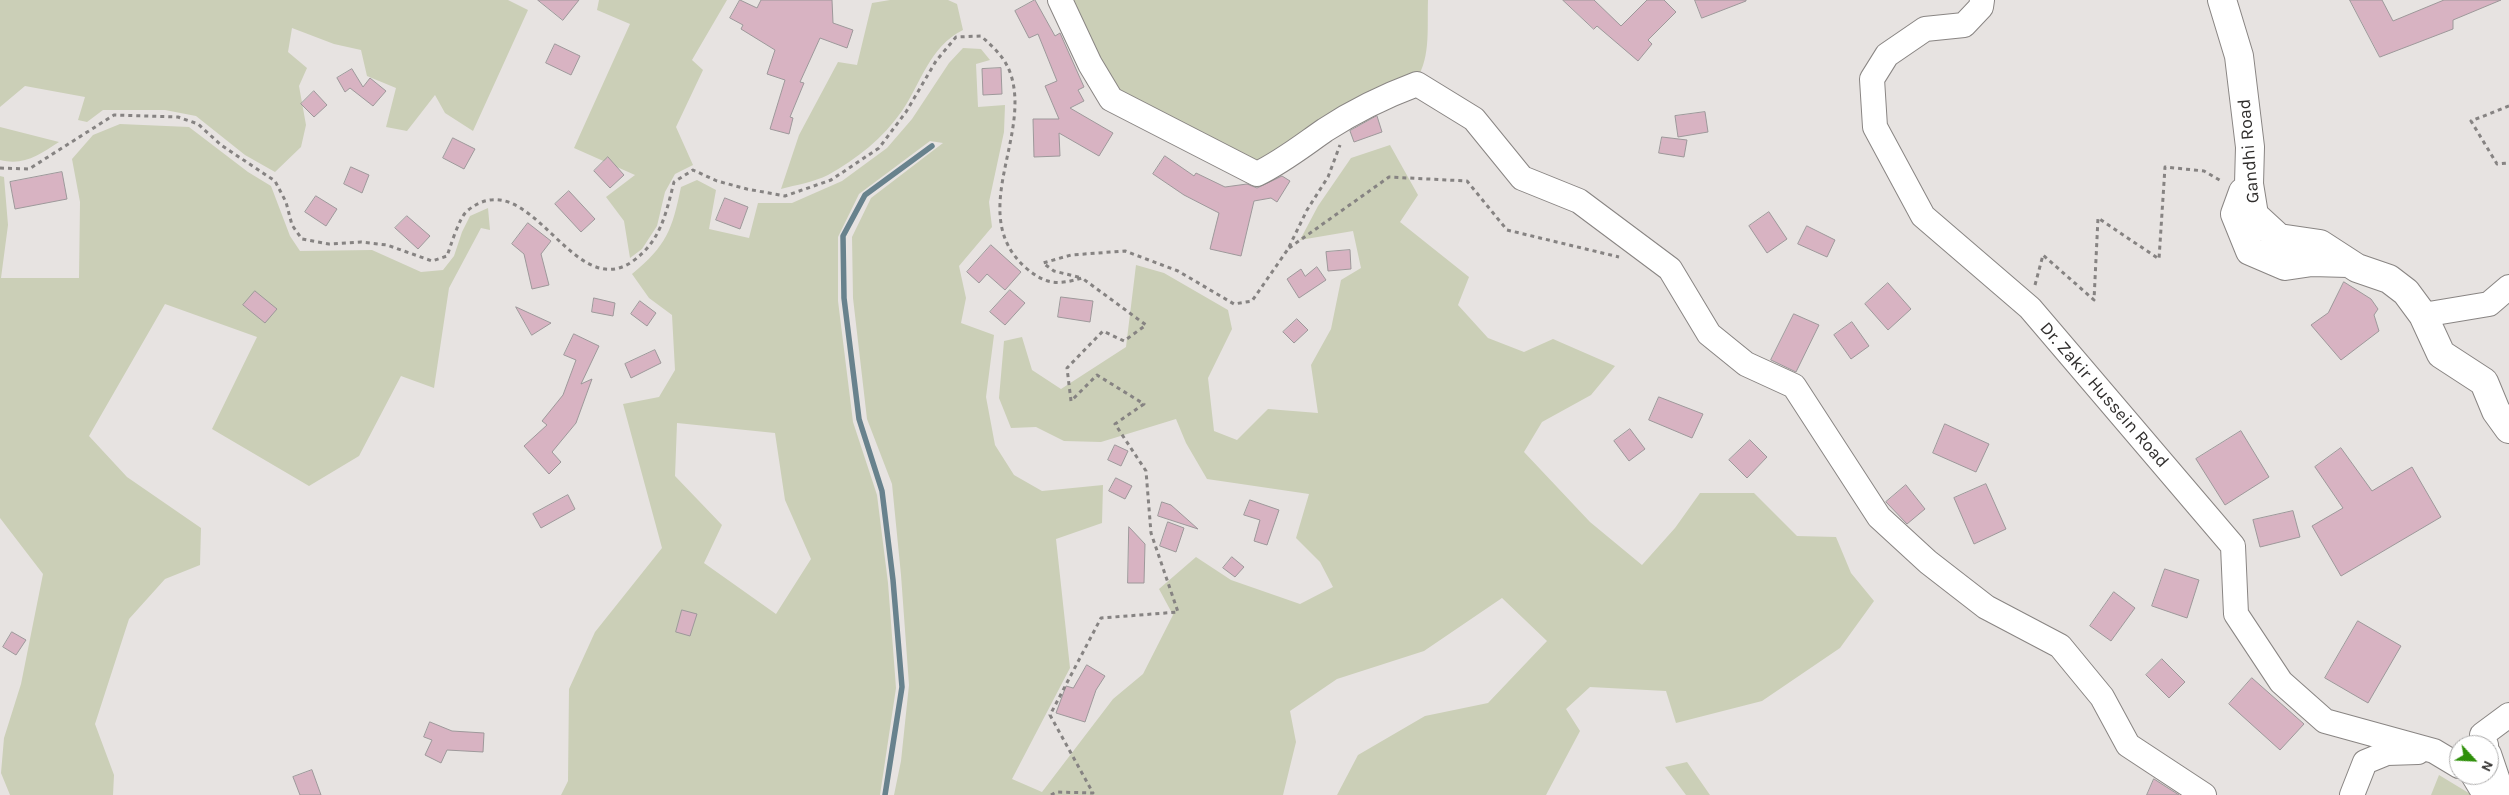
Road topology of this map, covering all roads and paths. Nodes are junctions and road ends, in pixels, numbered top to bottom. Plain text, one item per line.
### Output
1 (1060, 0) edge
2 (1982, 0) edge
3 (2222, 0) edge
4 (2509, 106) edge
5 (1339, 122) junction
6 (2509, 163) edge
7 (0, 168) edge
8 (2246, 184) junction
9 (1288, 249) junction
10 (1622, 258) dead end
11 (1082, 278) junction
12 (2509, 287) edge
13 (2030, 308) junction
14 (2423, 314) junction
15 (2509, 429) edge
16 (2509, 715) edge
17 (2482, 735) edge
18 (2434, 751) junction
19 (2449, 760) edge
20 (1051, 795) edge
21 (2204, 795) edge
22 (2352, 795) edge

1 - 5 street
2 - 13 street, Dr. Zakir Hussein Road
3 - 8 main road, Gandhi Road
4 - 6 path
5 - 9 path
5 - 21 street
7 - 11 path
8 - 13 path
8 - 14 main road, Gandhi Road
9 - 10 path
9 - 11 path
11 - 20 path
12 - 14 street
13 - 18 street, Dr. Zakir Hussein Road
14 - 15 main road, Gandhi Road
16 - 17 street
18 - 19 street, Dr. Zakir Hussein Road
18 - 22 street

